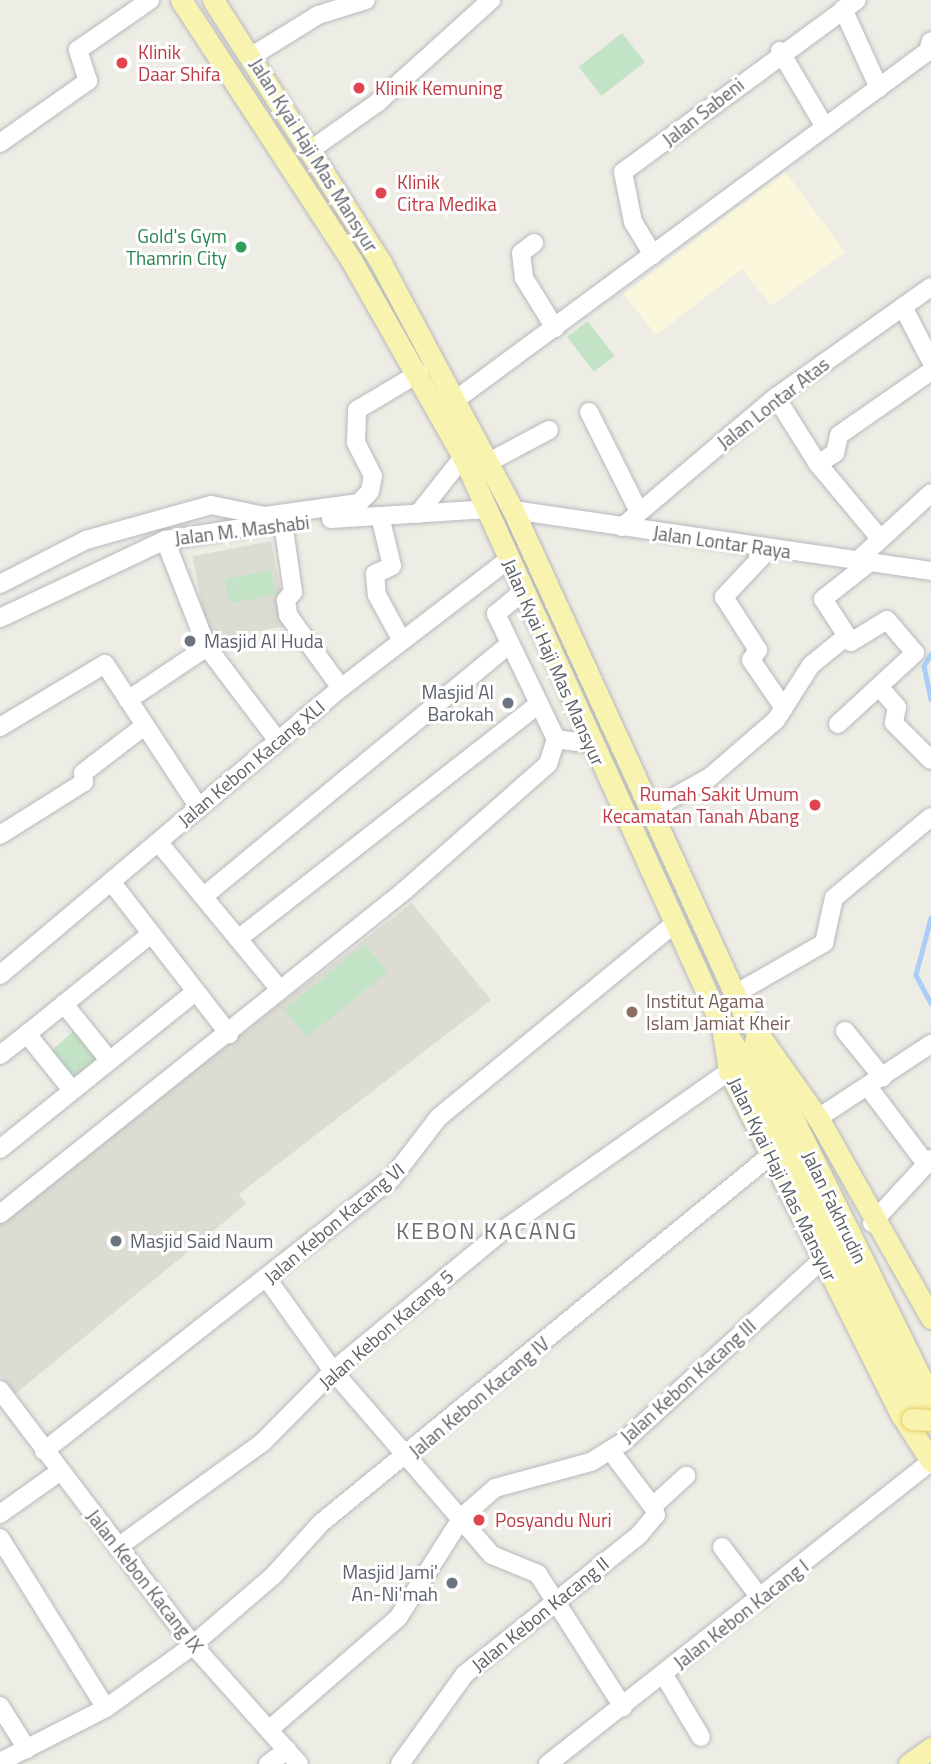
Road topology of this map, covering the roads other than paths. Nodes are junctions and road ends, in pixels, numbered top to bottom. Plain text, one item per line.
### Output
1 (150, 0) edge
2 (181, 0) edge
3 (213, 0) edge
4 (366, 0) edge
5 (491, 0) edge
6 (850, 4) edge
7 (930, 49) edge
8 (780, 51) junction
9 (252, 56) junction
10 (879, 88) junction
11 (825, 127) junction
12 (0, 143) edge
13 (312, 149) junction
14 (534, 243) dead end
15 (653, 255) junction
16 (931, 287) edge
17 (903, 307) junction
18 (555, 328) junction
19 (931, 361) edge
20 (931, 371) edge
21 (419, 373) junction
22 (776, 397) junction
23 (454, 401) junction
24 (589, 412) dead end
25 (549, 430) dead end
26 (463, 457) junction
27 (489, 462) junction
28 (818, 464) junction
29 (931, 493) edge
30 (488, 509) junction
31 (513, 510) junction
32 (639, 512) junction
33 (418, 514) junction
34 (380, 516) junction
35 (283, 522) junction
36 (622, 527) junction
37 (878, 536) junction
38 (165, 540) junction
39 (769, 549) junction
40 (508, 560) junction
41 (864, 562) junction
42 (931, 571) edge
43 (0, 584) edge
44 (522, 592) junction
45 (0, 618) edge
46 (847, 636) junction
47 (402, 641) junction
48 (510, 644) junction
49 (207, 647) junction
50 (341, 688) junction
51 (882, 690) junction
52 (128, 700) junction
53 (539, 704) junction
54 (783, 708) junction
55 (838, 724) dead end
56 (144, 726) junction
57 (0, 727) edge
58 (556, 739) junction
59 (278, 741) junction
60 (591, 744) junction
61 (931, 760) edge
62 (198, 806) junction
63 (649, 811) junction
64 (931, 817) edge
65 (0, 835) edge
66 (159, 843) junction
67 (113, 884) junction
68 (204, 896) junction
69 (673, 925) junction
70 (151, 934) junction
71 (238, 939) junction
72 (1, 971) edge
73 (279, 990) junction
74 (195, 992) junction
75 (735, 994) junction
76 (64, 1004) junction
77 (744, 1014) junction
78 (722, 1026) junction
79 (845, 1031) dead end
80 (27, 1034) junction
81 (229, 1034) junction
82 (931, 1044) edge
83 (0, 1055) edge
84 (109, 1060) junction
85 (729, 1071) junction
86 (876, 1083) junction
87 (72, 1090) junction
88 (818, 1118) junction
89 (0, 1149) edge
90 (771, 1155) junction
91 (928, 1161) edge
92 (0, 1214) edge
93 (872, 1223) junction
94 (822, 1260) junction
95 (268, 1280) junction
96 (931, 1318) edge
97 (333, 1371) junction
98 (0, 1390) edge
99 (7, 1416) edge
100 (919, 1418) edge
101 (610, 1450) junction
102 (44, 1451) junction
103 (408, 1456) junction
104 (931, 1461) edge
105 (59, 1472) junction
106 (686, 1476) dead end
107 (653, 1507) junction
108 (0, 1514) edge
109 (463, 1516) junction
110 (0, 1538) edge
111 (118, 1547) junction
112 (722, 1547) dead end
113 (761, 1600) junction
114 (556, 1604) junction
115 (193, 1645) junction
116 (664, 1675) junction
117 (0, 1706) edge
118 (623, 1707) junction
119 (106, 1708) junction
120 (271, 1728) junction
121 (701, 1737) dead end
122 (931, 1748) edge
123 (27, 1749) junction
124 (287, 1750) junction
125 (0, 1762) edge
126 (268, 1764) edge
127 (299, 1764) edge
128 (400, 1764) edge
129 (548, 1764) edge
130 (909, 1764) edge

1 - 12 street
2 - 21 main road, Jalan Kyai Haji Mas Mansyur
3 - 9 main road, Jalan Kyai Haji Mas Mansyur
4 - 9 street
5 - 13 street
6 - 8 street, Jalan Sabeni
6 - 10 street
7 - 10 street
8 - 11 street
8 - 15 street, Jalan Sabeni
9 - 13 main road, Jalan Kyai Haji Mas Mansyur
10 - 11 street
11 - 15 street
13 - 23 main road, Jalan Kyai Haji Mas Mansyur
14 - 18 street
15 - 18 street
16 - 17 street, Jalan Lontar Atas
17 - 19 street
17 - 22 street, Jalan Lontar Atas
18 - 23 street
20 - 28 street
21 - 26 main road, Jalan Kyai Haji Mas Mansyur
21 - 43 street
22 - 28 street
22 - 32 street, Jalan Lontar Atas
23 - 27 main road, Jalan Kyai Haji Mas Mansyur
24 - 32 street
25 - 27 street
26 - 30 main road, Jalan Kyai Haji Mas Mansyur
26 - 33 street
27 - 31 main road, Jalan Kyai Haji Mas Mansyur
28 - 37 street
29 - 37 street
30 - 33 street, Jalan M. Mashabi
30 - 40 main road, Jalan Kyai Haji Mas Mansyur
31 - 36 street, Jalan Lontar Raya
31 - 63 main road, Jalan Kyai Haji Mas Mansyur
32 - 36 street, Jalan Lontar Atas
33 - 34 street, Jalan M. Mashabi
34 - 35 street, Jalan M. Mashabi
34 - 47 street
35 - 38 street, Jalan M. Mashabi
35 - 50 street
36 - 39 street, Jalan Lontar Raya
37 - 41 street
38 - 45 street, Jalan M. Mashabi
38 - 49 street
39 - 41 street, Jalan Lontar Raya
39 - 54 street
40 - 44 main road, Jalan Kyai Haji Mas Mansyur
40 - 47 street, Jalan Kebon Kacang XLI
41 - 42 street, Jalan Lontar Raya
41 - 46 street
44 - 48 street
44 - 60 main road, Jalan Kyai Haji Mas Mansyur
46 - 51 street
46 - 54 street
47 - 50 street, Jalan Kebon Kacang XLI
48 - 53 street
48 - 68 street
49 - 52 street
49 - 59 street
50 - 59 street, Jalan Kebon Kacang XLI
51 - 55 street
51 - 61 street
52 - 56 street
52 - 57 street
53 - 58 street
53 - 71 street
54 - 63 street
56 - 62 street
56 - 65 street
58 - 60 street
58 - 73 street
59 - 62 street, Jalan Kebon Kacang XLI
60 - 69 main road, Jalan Kyai Haji Mas Mansyur
62 - 66 street, Jalan Kebon Kacang XLI
63 - 75 main road, Jalan Kyai Haji Mas Mansyur
64 - 75 street
66 - 67 street, Jalan Kebon Kacang XLI
66 - 68 street
67 - 70 street
67 - 72 street, Jalan Kebon Kacang XLI
68 - 71 street
69 - 78 main road, Jalan Kyai Haji Mas Mansyur
69 - 95 street, Jalan Kebon Kacang VI
70 - 74 street
70 - 76 street
71 - 73 street
73 - 81 street
74 - 81 street
74 - 84 street
75 - 77 main road, Jalan Kyai Haji Mas Mansyur
76 - 80 street
76 - 84 street
77 - 88 main road, Jalan Kyai Haji Mas Mansyur
77 - 100 main road, Jalan Fakhrudin
78 - 85 main road, Jalan Kyai Haji Mas Mansyur
78 - 100 main road, Jalan Fakhrudin
79 - 86 street
80 - 83 street
80 - 87 street
81 - 92 street
82 - 86 street
84 - 87 street
85 - 90 main road, Jalan Kyai Haji Mas Mansyur
85 - 97 street, Jalan Kebon Kacang 5
86 - 88 street
86 - 91 street
87 - 89 street
88 - 93 main road, Jalan Kyai Haji Mas Mansyur
90 - 94 main road, Jalan Kyai Haji Mas Mansyur
90 - 103 street, Jalan Kebon Kacang IV
91 - 93 street
93 - 96 main road, Jalan Kyai Haji Mas Mansyur
94 - 100 main road, Jalan Kyai Haji Mas Mansyur
94 - 101 street, Jalan Kebon Kacang III
95 - 97 street
95 - 102 street, Jalan Kebon Kacang VI
97 - 103 street
97 - 111 street, Jalan Kebon Kacang 5
98 - 99 street, Jalan Kebon Kacang IX
99 - 102 street, Jalan Kebon Kacang IX
100 - 104 main road, Jalan Fakhrudin
101 - 107 street
101 - 109 street, Jalan Kebon Kacang III
102 - 105 street, Jalan Kebon Kacang IX
103 - 109 street
103 - 115 street, Jalan Kebon Kacang IV
104 - 113 street, Jalan Kebon Kacang I
105 - 108 street
105 - 111 street, Jalan Kebon Kacang IX
106 - 107 street, Jalan Kebon Kacang II
107 - 114 street, Jalan Kebon Kacang II
109 - 114 street
109 - 120 street, Jalan Kebon Kacang III
110 - 119 street
111 - 115 street, Jalan Kebon Kacang IX
112 - 113 street
113 - 116 street, Jalan Kebon Kacang I
114 - 118 street
114 - 128 street, Jalan Kebon Kacang II
115 - 119 street, Jalan Kebon Kacang IV
115 - 120 street, Jalan Kebon Kacang IX
116 - 118 street, Jalan Kebon Kacang I
116 - 121 street
117 - 123 street
118 - 129 street, Jalan Kebon Kacang I
119 - 123 street, Jalan Kebon Kacang IV
120 - 124 street, Jalan Kebon Kacang IX
122 - 130 main road
123 - 125 street, Jalan Kebon Kacang IV
124 - 126 street
124 - 127 street, Jalan Kebon Kacang IX

